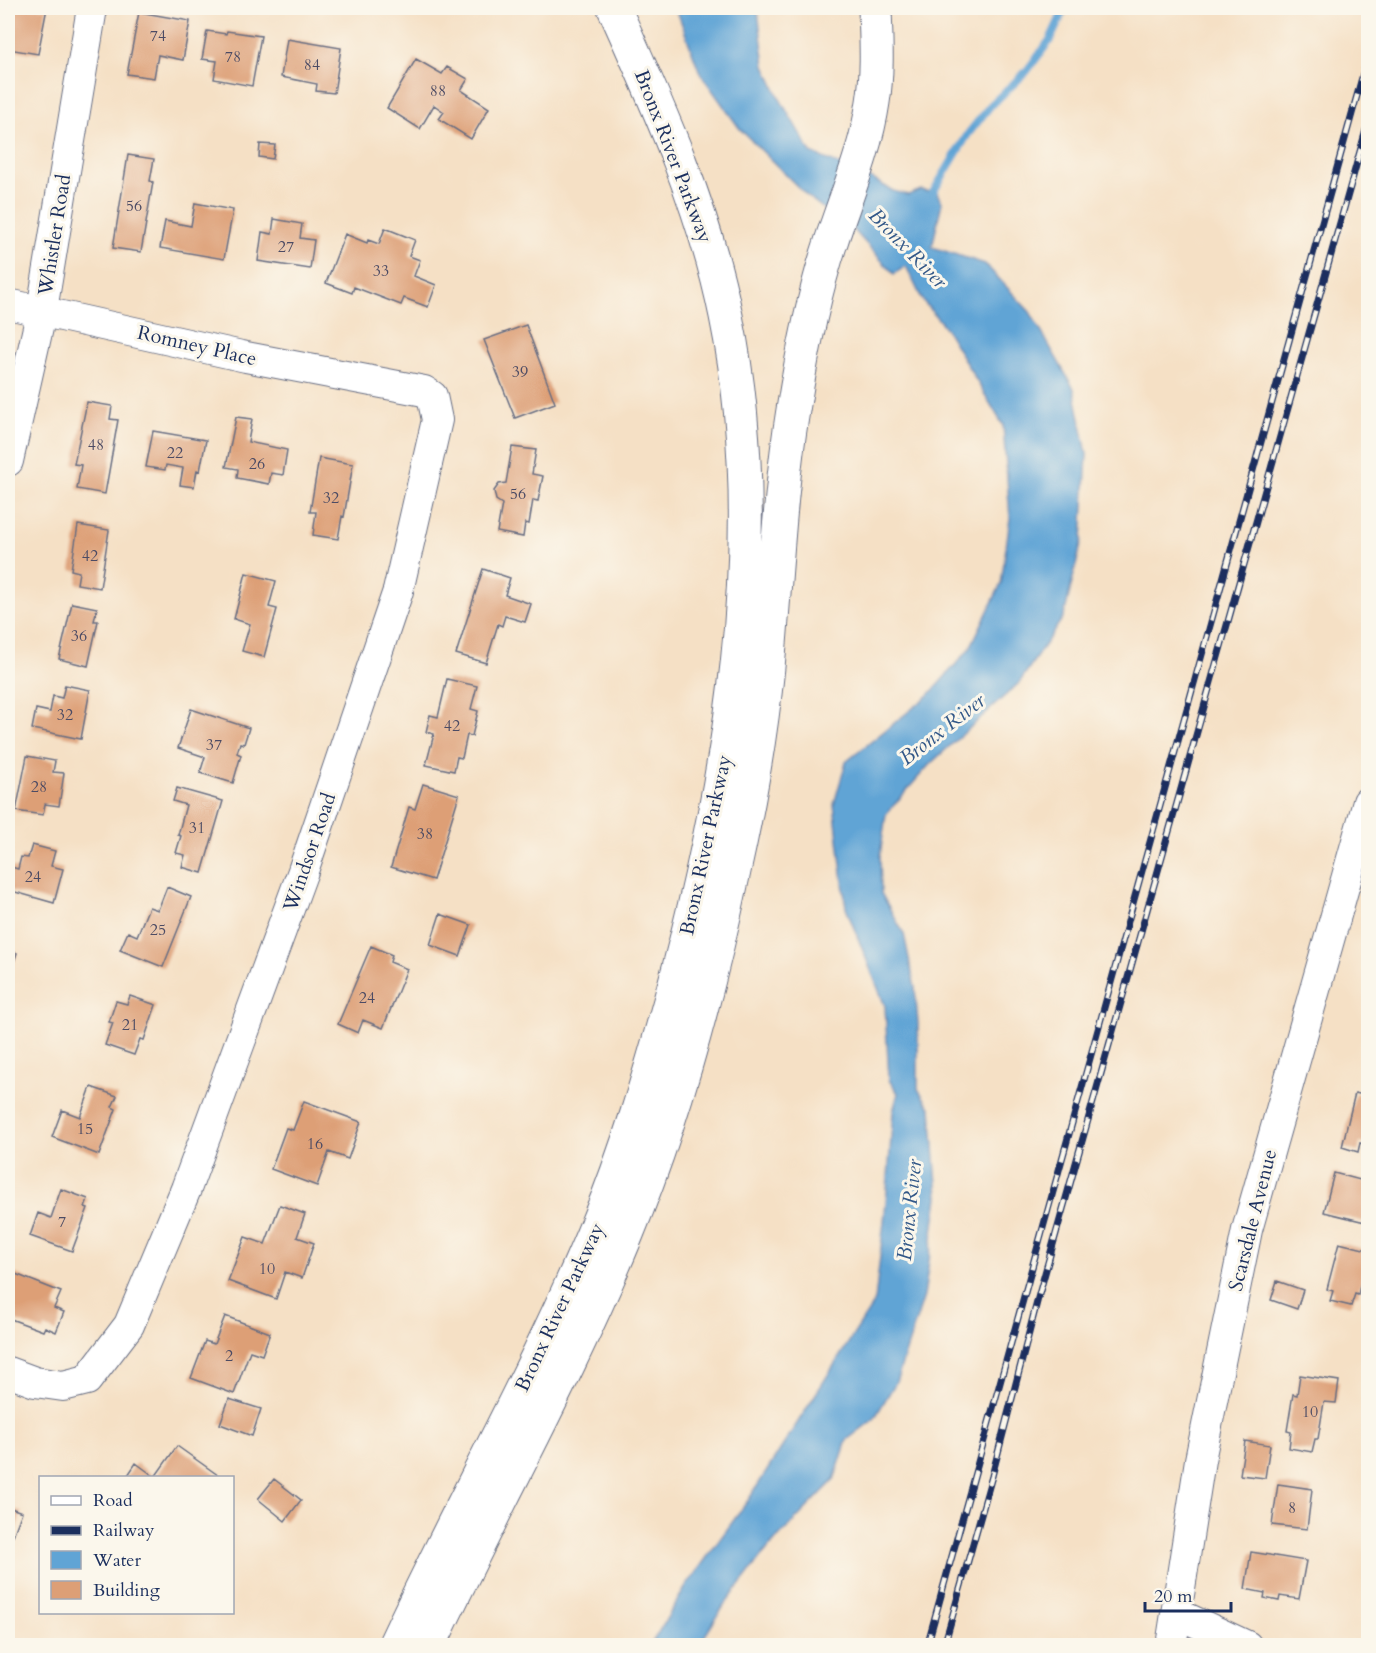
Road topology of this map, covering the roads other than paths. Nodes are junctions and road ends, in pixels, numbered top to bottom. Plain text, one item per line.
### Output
1 (92, 8) edge
2 (614, 8) edge
3 (875, 8) edge
4 (8, 304) edge
5 (42, 310) junction
6 (387, 384) joint
7 (8, 461) edge
8 (1368, 802) edge
9 (8, 1372) edge
10 (1178, 1614) junction
11 (394, 1646) edge
12 (429, 1646) edge
13 (1171, 1646) edge
14 (1247, 1646) edge

1 - 5 street, Whistler Road
2 - 11 highway, Bronx River Parkway
3 - 12 highway, Bronx River Parkway
4 - 5 street, Romney Place
5 - 6 street, Romney Place
5 - 7 street, Whistler Road
6 - 9 street, Windsor Road
8 - 10 street, Scarsdale Avenue
10 - 13 street, Scarsdale Avenue
10 - 14 street

